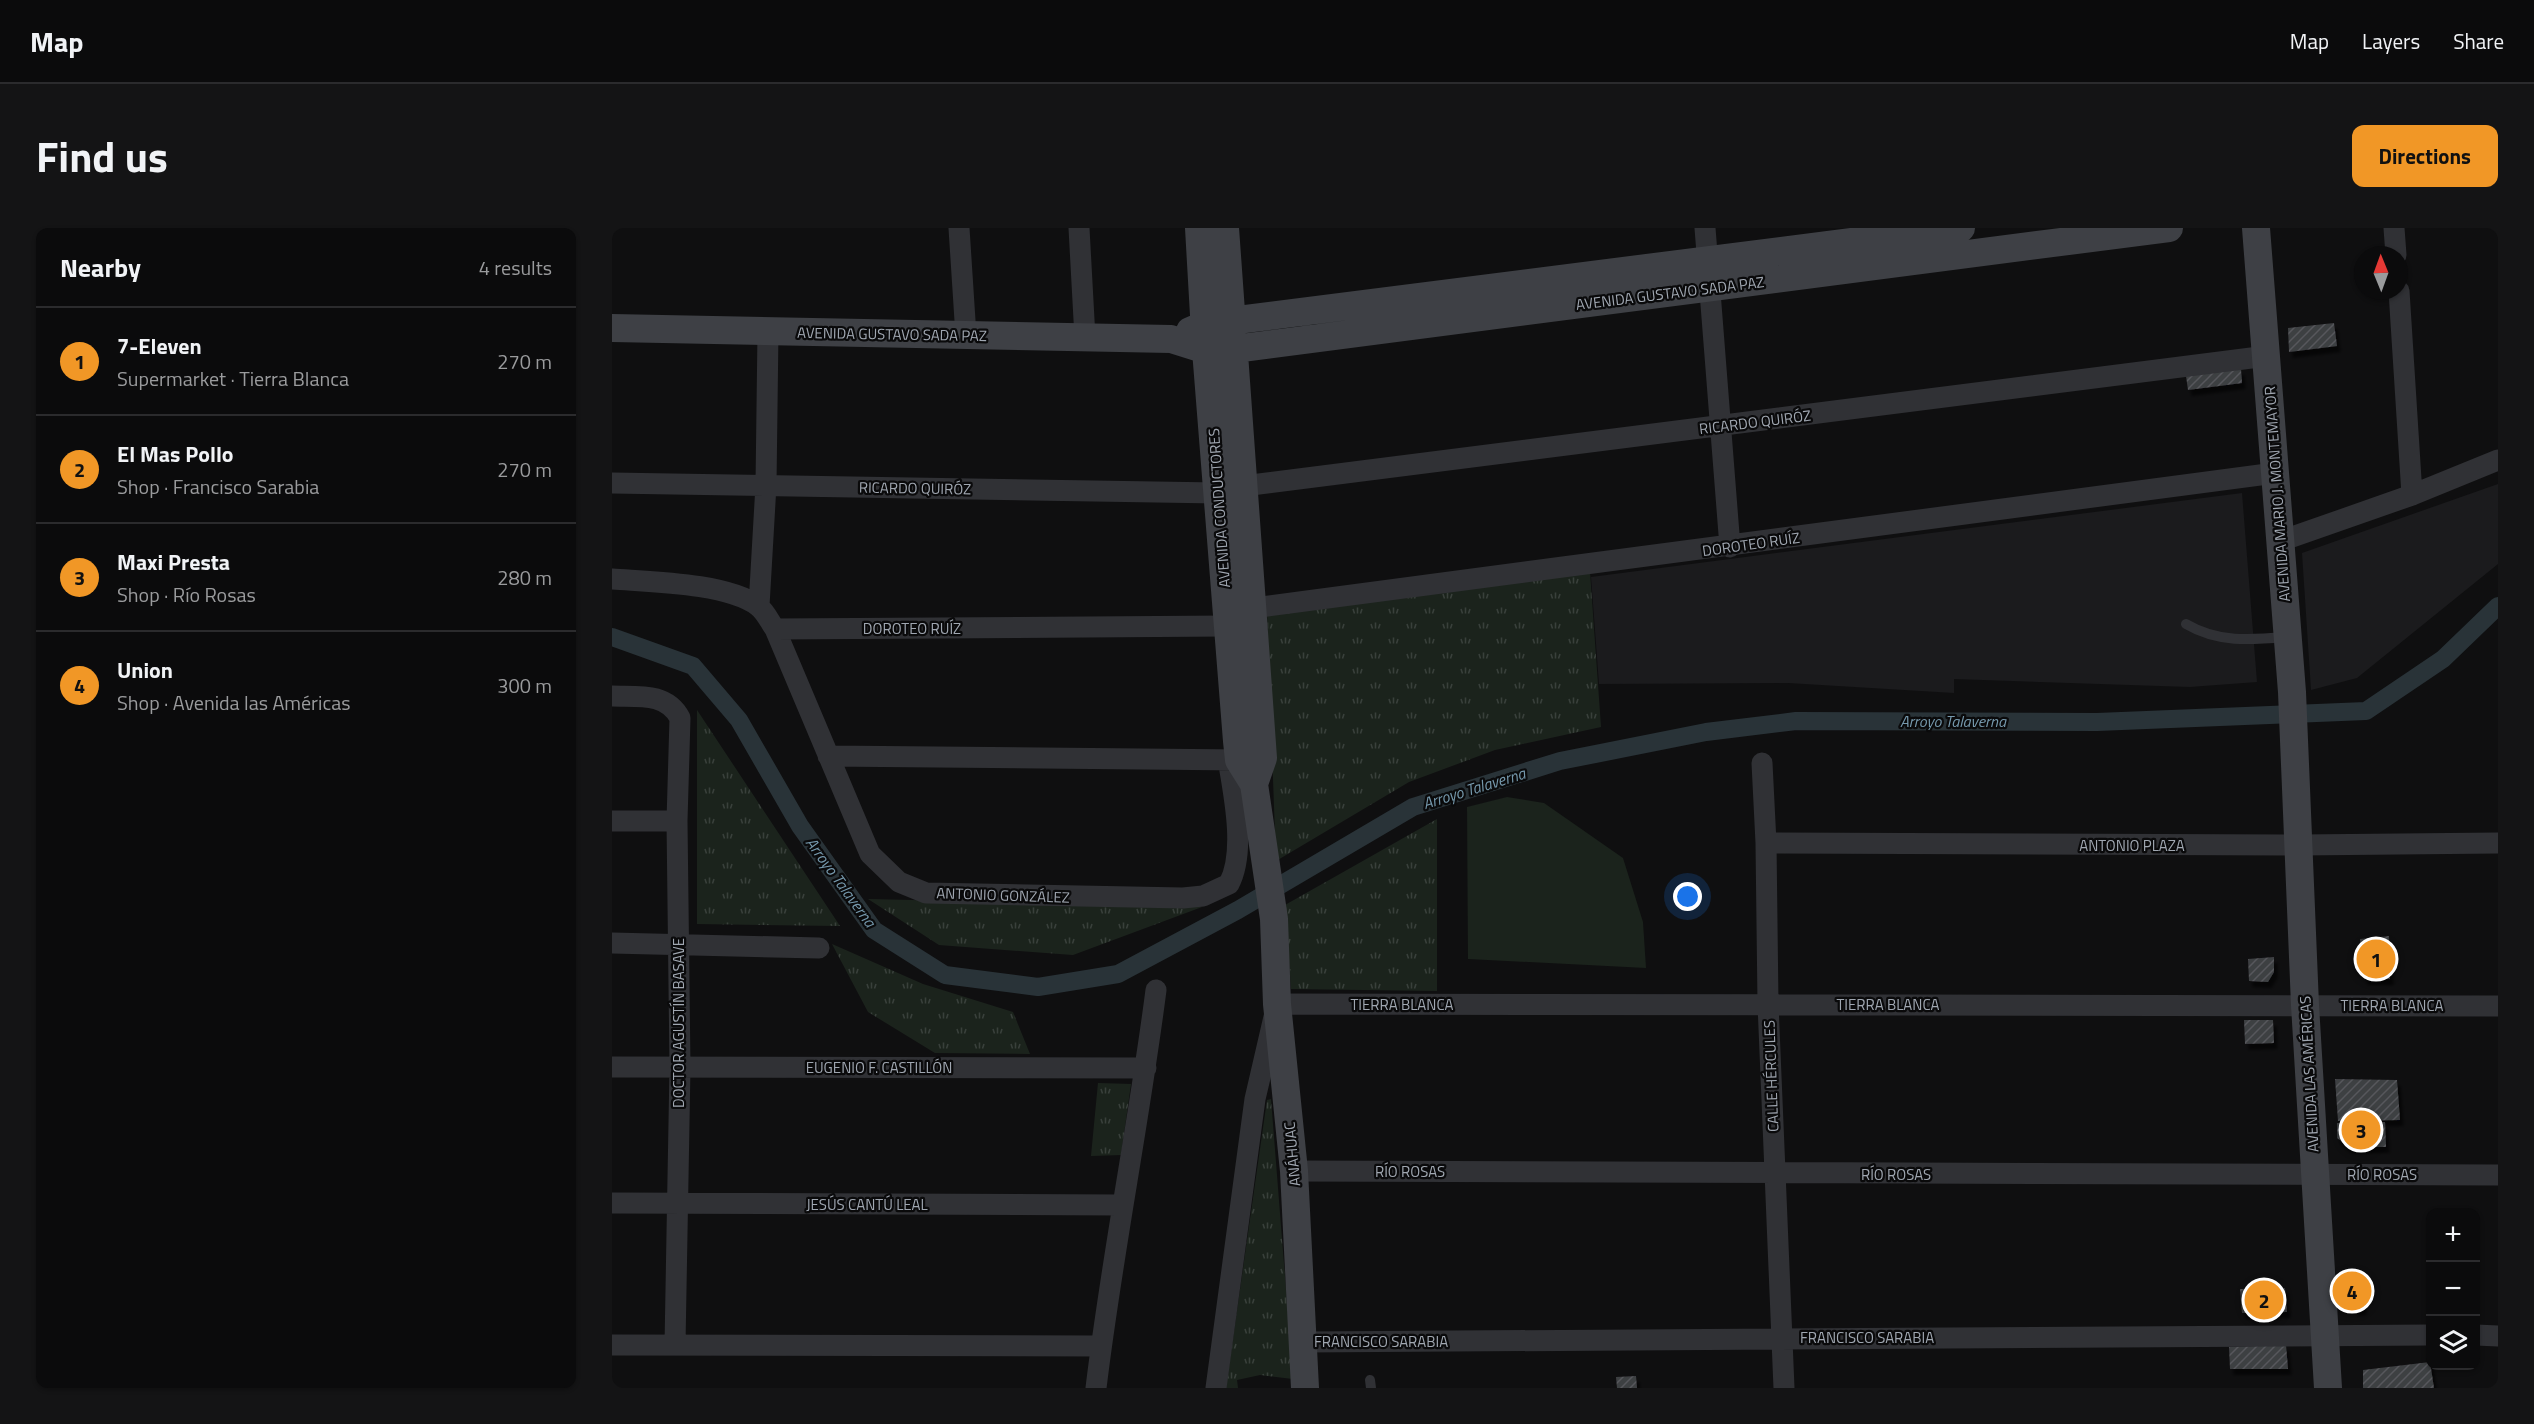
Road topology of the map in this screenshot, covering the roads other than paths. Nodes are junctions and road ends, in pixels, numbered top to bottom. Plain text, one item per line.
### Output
1 (959, 228) edge
2 (1078, 228) edge
3 (1199, 228) edge
4 (1225, 228) edge
5 (1705, 228) edge
6 (1961, 228) edge
7 (2169, 228) edge
8 (2256, 228) edge
9 (2394, 228) edge
10 (2395, 246) edge
11 (1710, 275) junction
12 (2399, 300) edge
13 (612, 328) edge
14 (768, 331) junction
15 (966, 336) junction
16 (1220, 336) junction
17 (1085, 338) junction
18 (2267, 356) junction
19 (1720, 426) junction
20 (2498, 460) edge
21 (2275, 473) junction
22 (612, 483) edge
23 (766, 485) junction
24 (1230, 490) junction
25 (2412, 495) junction
26 (2281, 541) junction
27 (1730, 547) junction
28 (612, 579) edge
29 (759, 606) junction
30 (1235, 615) junction
31 (2186, 624) dead end
32 (775, 629) junction
33 (2288, 636) junction
34 (612, 696) edge
35 (2294, 752) joint
36 (828, 756) junction
37 (1762, 763) dead end
38 (1248, 774) junction
39 (612, 821) edge
40 (677, 822) junction
41 (1766, 843) junction
42 (2498, 843) edge
43 (2300, 845) junction
44 (1274, 920) joint
45 (678, 943) junction
46 (612, 944) edge
47 (819, 948) dead end
48 (1156, 990) dead end
49 (1277, 1004) junction
50 (1768, 1004) junction
51 (2305, 1005) junction
52 (2498, 1006) edge
53 (612, 1067) edge
54 (680, 1067) junction
55 (1146, 1068) junction
56 (1294, 1171) junction
57 (1775, 1173) junction
58 (2315, 1174) junction
59 (2498, 1175) edge
60 (612, 1203) edge
61 (676, 1203) junction
62 (1121, 1205) junction
63 (2325, 1335) junction
64 (2426, 1335) edge
65 (2480, 1335) edge
66 (2498, 1336) edge
67 (1782, 1338) junction
68 (1304, 1342) junction
69 (612, 1345) edge
70 (675, 1346) junction
71 (1101, 1346) junction
72 (1096, 1388) edge
73 (1216, 1388) edge
74 (1305, 1388) edge
75 (1784, 1388) edge
76 (2328, 1388) edge

1 - 15 street
2 - 17 street
3 - 16 street, AVENIDA CONDUCTORES
4 - 16 street, AVENIDA CONDUCTORES
5 - 11 street
6 - 11 street, AVENIDA GUSTAVO SADA PAZ
7 - 11 street, AVENIDA GUSTAVO SADA PAZ
8 - 18 street, AVENIDA MARIO J. MONTEMAYOR
9 - 10 street
11 - 16 street, AVENIDA GUSTAVO SADA PAZ
11 - 19 street
12 - 25 street
13 - 14 street, AVENIDA GUSTAVO SADA PAZ
14 - 15 street, AVENIDA GUSTAVO SADA PAZ
14 - 23 street
15 - 17 street, AVENIDA GUSTAVO SADA PAZ
16 - 17 street, AVENIDA GUSTAVO SADA PAZ
16 - 24 street, AVENIDA CONDUCTORES
18 - 19 street, RICARDO QUIRÓZ
18 - 21 street, AVENIDA MARIO J. MONTEMAYOR
19 - 24 street, RICARDO QUIRÓZ
19 - 27 street
20 - 25 street
21 - 26 street, AVENIDA MARIO J. MONTEMAYOR
21 - 27 street, DOROTEO RUÍZ
22 - 23 street, RICARDO QUIRÓZ
23 - 24 street, RICARDO QUIRÓZ
23 - 29 street
24 - 30 street, AVENIDA CONDUCTORES
25 - 26 street
26 - 33 street, AVENIDA MARIO J. MONTEMAYOR
27 - 30 street, DOROTEO RUÍZ
28 - 29 street
29 - 32 street
30 - 32 street, DOROTEO RUÍZ
30 - 38 street, AVENIDA CONDUCTORES
31 - 33 lane
32 - 36 street, ANTONIO GONZÁLEZ
33 - 35 street, AVENIDA MARIO J. MONTEMAYOR
34 - 40 street, DOCTOR AGUSTÍN BASAVE
35 - 43 street, AVENIDA LAS AMÉRICAS
36 - 38 street
36 - 38 street, ANTONIO GONZÁLEZ
37 - 41 street, CALLE HÉRCULES
38 - 44 street, AVENIDA CONDUCTORES
39 - 40 street
40 - 45 street, DOCTOR AGUSTÍN BASAVE
41 - 43 street, ANTONIO PLAZA
41 - 50 street, CALLE HÉRCULES
42 - 43 street, ANTONIO PLAZA
43 - 51 street, AVENIDA LAS AMÉRICAS
44 - 49 street, ANÁHUAC
45 - 46 street
45 - 47 street
45 - 54 street, DOCTOR AGUSTÍN BASAVE
48 - 55 street
49 - 50 street, TIERRA BLANCA
49 - 56 street, ANÁHUAC
49 - 73 street
50 - 51 street, TIERRA BLANCA
50 - 57 street, CALLE HÉRCULES
51 - 52 street, TIERRA BLANCA
51 - 58 street, AVENIDA LAS AMÉRICAS
53 - 54 street, EUGENIO F. CASTILLÓN
54 - 55 street, EUGENIO F. CASTILLÓN
54 - 61 street, DOCTOR AGUSTÍN BASAVE
55 - 62 street
56 - 57 street, RÍO ROSAS
56 - 68 street, ANÁHUAC
57 - 58 street, RÍO ROSAS
57 - 67 street, CALLE HÉRCULES
58 - 59 street, RÍO ROSAS
58 - 63 street, AVENIDA LAS AMÉRICAS
60 - 61 street, JESÚS CANTÚ LEAL
61 - 62 street, JESÚS CANTÚ LEAL
61 - 70 street, DOCTOR AGUSTÍN BASAVE
62 - 71 street
63 - 64 street, FRANCISCO SARABIA
63 - 67 street, FRANCISCO SARABIA
63 - 76 street, AVENIDA LAS AMÉRICAS
65 - 66 street
67 - 68 street, FRANCISCO SARABIA
67 - 75 street, CALLE HÉRCULES
68 - 74 street, ANÁHUAC
69 - 70 street
70 - 71 street
71 - 72 street

